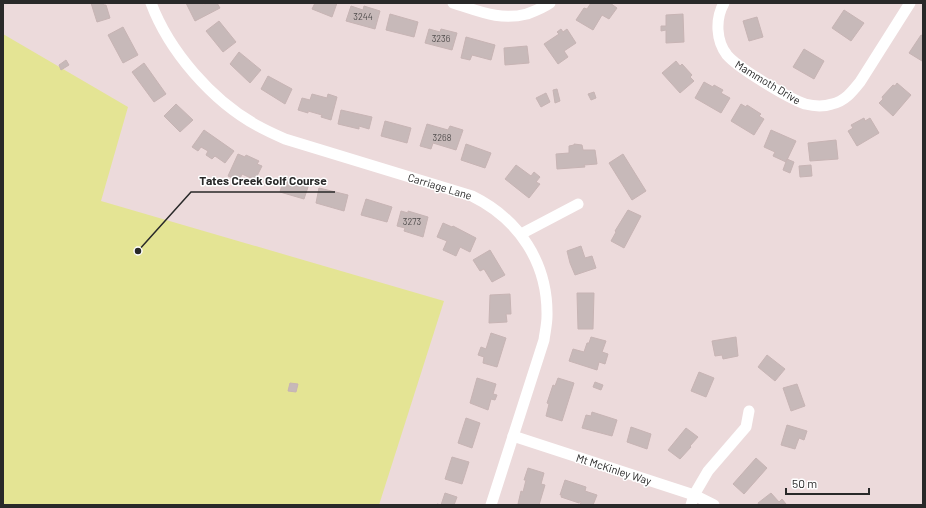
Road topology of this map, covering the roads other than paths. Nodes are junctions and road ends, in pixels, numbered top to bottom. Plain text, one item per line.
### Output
1 (151, 3) edge
2 (453, 3) edge
3 (550, 3) edge
4 (724, 3) edge
5 (910, 3) edge
6 (578, 204) dead end
7 (522, 234) junction
8 (749, 412) dead end
9 (513, 436) junction
10 (692, 500) edge
11 (491, 505) edge
12 (714, 505) edge

1 - 7 street, Carriage Lane
2 - 3 street
4 - 5 street, Mammoth Drive
6 - 7 street
7 - 9 street, Carriage Lane
8 - 10 street
9 - 10 street, Mt McKinley Way
9 - 11 street, Carriage Lane
10 - 12 street, Mt McKinley Way

